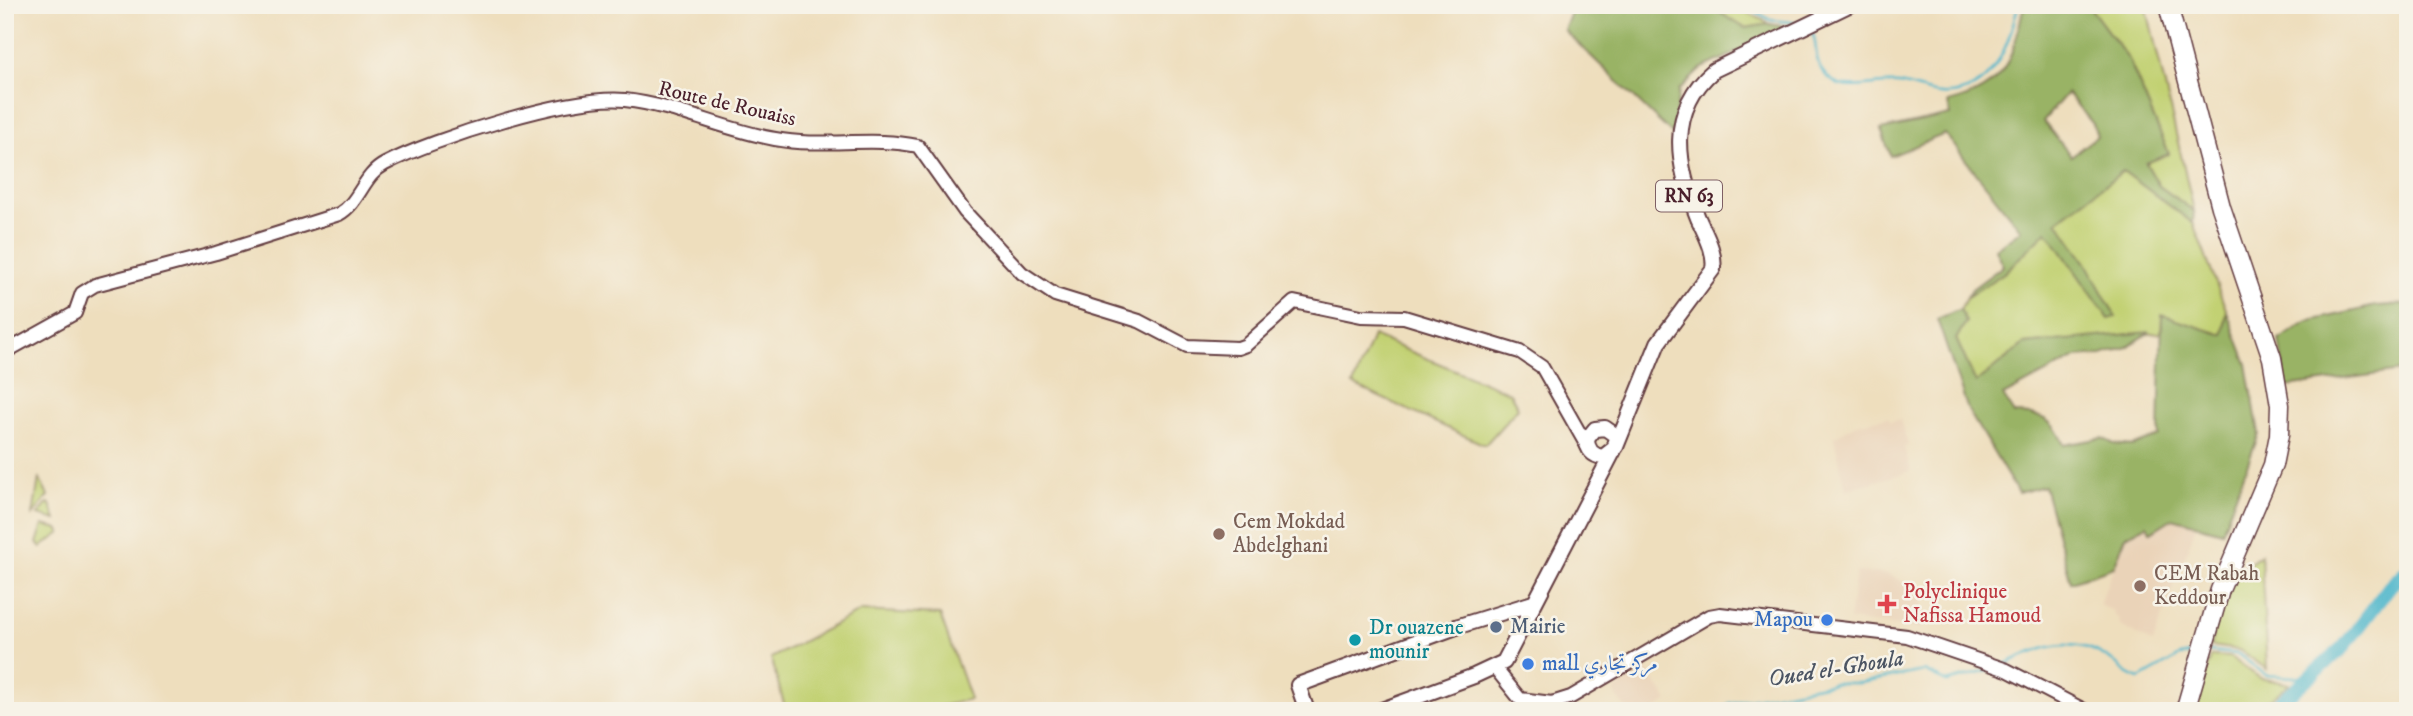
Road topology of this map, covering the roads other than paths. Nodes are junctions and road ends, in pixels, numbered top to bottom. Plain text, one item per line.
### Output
1 (1849, 5) edge
2 (2158, 5) edge
3 (2168, 5) edge
4 (5, 352) edge
5 (1639, 391) junction
6 (1578, 428) junction
7 (1596, 429) junction
8 (1589, 449) junction
9 (1615, 449) junction
10 (1600, 476) junction
11 (1533, 603) junction
12 (2201, 640) junction
13 (1495, 668) junction
14 (2193, 669) junction
15 (1307, 711) edge
16 (1379, 711) edge
17 (2086, 711) edge
18 (2175, 711) edge
19 (2185, 711) edge

1 - 5 main road, RN 63
2 - 12 highway
3 - 12 highway
4 - 6 street, Route de Rouaiss
5 - 7 main road, RN 63
5 - 9 main road, RN 63
6 - 7 street
6 - 8 street
7 - 8 main road, RN 63
7 - 9 main road
8 - 9 main road
8 - 10 main road
9 - 10 main road, RN 63
10 - 11 main road, RN 63
11 - 13 main road
11 - 15 main road
12 - 14 highway
13 - 16 main road
13 - 17 street
14 - 18 highway
14 - 19 highway

